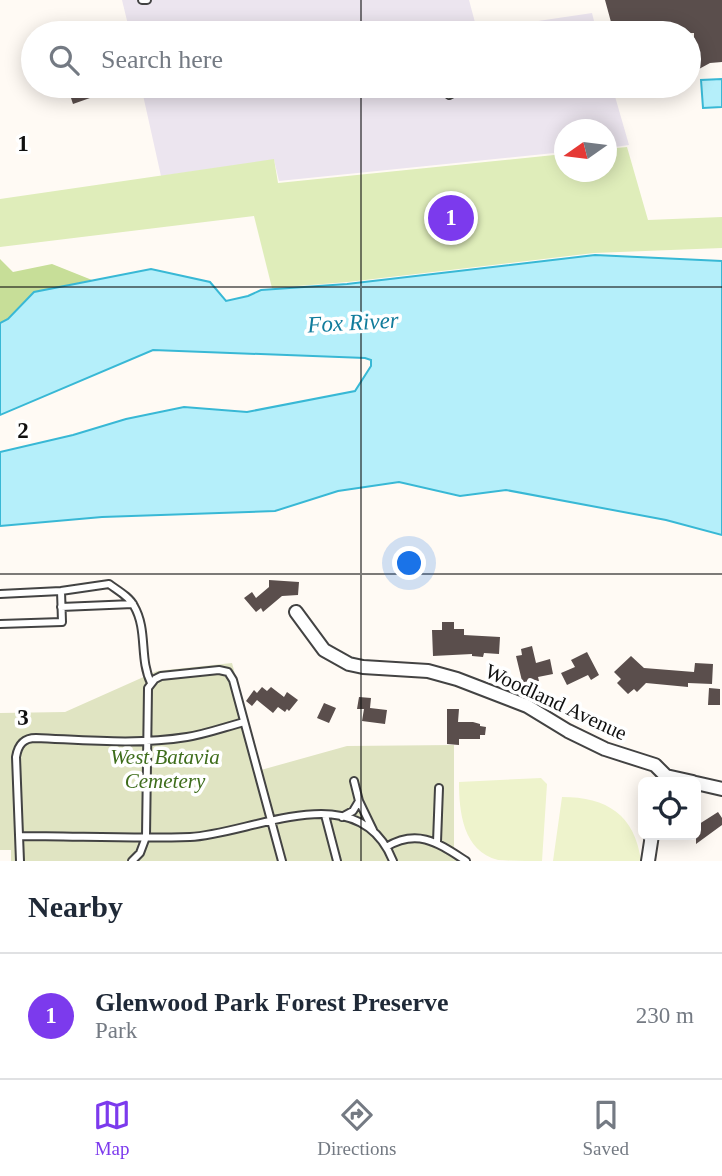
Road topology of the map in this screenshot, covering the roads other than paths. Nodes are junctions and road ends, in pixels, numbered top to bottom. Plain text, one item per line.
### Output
1 (61, 591) junction
2 (0, 594) edge
3 (134, 604) junction
4 (61, 607) junction
5 (296, 612) dead end
6 (0, 624) edge
7 (151, 682) junction
8 (244, 722) junction
9 (146, 740) junction
10 (664, 777) edge
11 (354, 781) dead end
12 (701, 784) edge
13 (439, 788) dead end
14 (722, 789) edge
15 (359, 801) junction
16 (325, 815) junction
17 (342, 817) junction
18 (271, 820) junction
19 (376, 835) junction
20 (19, 836) junction
21 (146, 837) junction
22 (651, 840) edge
23 (437, 842) junction
24 (386, 847) junction
25 (20, 861) edge
26 (132, 861) edge
27 (282, 861) edge
28 (337, 861) edge
29 (393, 861) edge
30 (466, 861) edge
31 (648, 861) edge

1 - 2 lane
1 - 3 lane
1 - 4 lane
3 - 4 lane
3 - 7 lane
4 - 6 lane
5 - 10 street, Woodland Avenue
7 - 8 lane
7 - 9 lane
8 - 9 lane
8 - 18 lane
9 - 20 lane
9 - 21 lane
11 - 15 lane
12 - 14 street, Woodland Avenue
13 - 23 lane
15 - 17 lane
15 - 19 lane
16 - 17 lane
16 - 18 lane
16 - 28 lane
17 - 19 lane
18 - 21 lane
18 - 27 lane
19 - 24 lane
20 - 21 lane
20 - 25 lane
21 - 26 lane
22 - 31 street
23 - 24 lane
23 - 30 lane
24 - 29 lane

